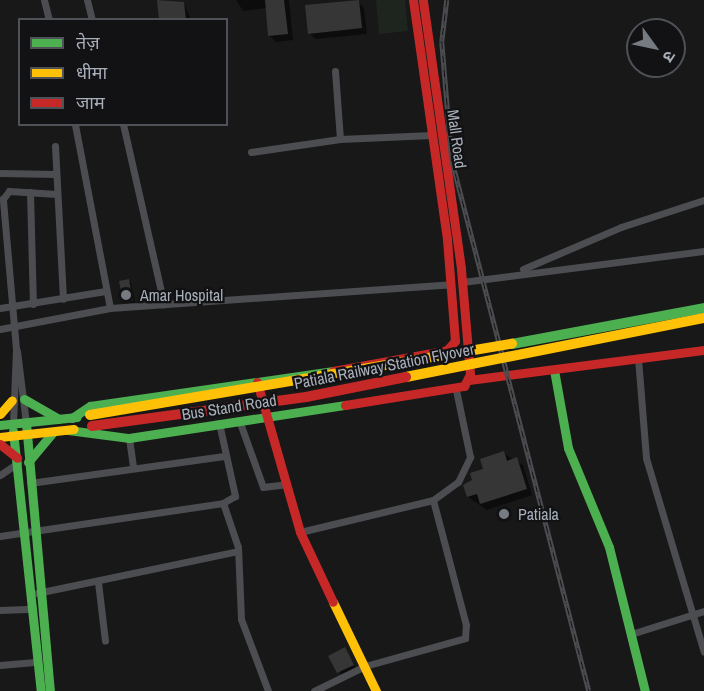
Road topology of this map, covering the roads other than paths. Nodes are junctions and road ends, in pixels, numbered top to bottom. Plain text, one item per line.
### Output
1 (44, 0) edge
2 (87, 0) edge
3 (413, 0) edge
4 (423, 0) edge
5 (48, 18) edge
6 (92, 18) edge
7 (335, 71) dead end
8 (75, 126) edge
9 (123, 126) edge
10 (432, 135) junction
11 (340, 139) junction
12 (55, 146) dead end
13 (251, 152) dead end
14 (0, 173) edge
15 (56, 174) junction
16 (30, 192) junction
17 (57, 194) junction
18 (704, 200) edge
19 (704, 251) edge
20 (450, 265) joint
21 (518, 272) junction
22 (456, 283) junction
23 (106, 291) junction
24 (63, 299) junction
25 (33, 304) junction
26 (164, 304) junction
27 (11, 307) junction
28 (0, 308) edge
29 (110, 308) junction
30 (704, 308) edge
31 (704, 318) edge
32 (13, 327) junction
33 (0, 329) edge
34 (16, 349) junction
35 (704, 351) edge
36 (638, 358) junction
37 (554, 370) junction
38 (256, 380) junction
39 (469, 380) junction
40 (456, 390) junction
41 (18, 399) junction
42 (0, 414) edge
43 (265, 416) junction
44 (72, 418) junction
45 (59, 419) junction
46 (239, 420) junction
47 (26, 423) junction
48 (219, 423) junction
49 (13, 424) junction
50 (0, 425) edge
51 (68, 430) junction
52 (53, 432) junction
53 (27, 435) junction
54 (14, 436) junction
55 (0, 437) edge
56 (129, 438) junction
57 (0, 444) edge
58 (224, 456) junction
59 (21, 461) junction
60 (133, 467) junction
61 (0, 475) edge
62 (30, 483) junction
63 (286, 484) junction
64 (433, 500) junction
65 (223, 503) junction
66 (300, 532) junction
67 (30, 533) junction
68 (0, 536) edge
69 (238, 551) junction
70 (98, 582) junction
71 (36, 593) junction
72 (33, 609) junction
73 (0, 610) edge
74 (704, 611) edge
75 (693, 615) junction
76 (631, 634) junction
77 (105, 641) dead end
78 (704, 652) edge
79 (38, 662) junction
80 (0, 665) edge
81 (365, 666) junction
82 (41, 691) edge
83 (50, 691) edge
84 (268, 691) edge
85 (314, 691) edge
86 (376, 691) edge
87 (645, 691) edge

1 - 5 street
2 - 6 street
3 - 10 main road, Mall Road
4 - 22 main road, Mall Road
7 - 11 street
8 - 23 street
9 - 26 street
10 - 11 street
10 - 20 main road, Mall Road
11 - 13 street
12 - 15 street
14 - 15 street
15 - 17 street
16 - 17 street
16 - 25 street
16 - 27 street
17 - 24 street
18 - 21 street
19 - 21 street
20 - 22 main road, Bus Stand Road
21 - 22 street
22 - 26 street
22 - 38 main road, Bus Stand Road
22 - 39 main road, Bus Stand Road
23 - 24 street
23 - 29 street
24 - 25 street
25 - 27 street
26 - 29 street
27 - 28 street
27 - 32 street
29 - 32 street
30 - 44 main road, Patiala Railway Station Flyover, bridge
31 - 51 main road, Patiala Railway Station Flyover, bridge
32 - 33 street
32 - 34 street
34 - 41 street
34 - 41 street
35 - 36 main road
36 - 37 main road
36 - 75 street
37 - 39 main road
37 - 76 main road
38 - 43 main road
38 - 44 main road, Bus Stand Road
39 - 40 main road, Bus Stand Road
40 - 43 main road, Bus Stand Road
40 - 64 street
41 - 42 main road
41 - 45 main road
41 - 47 street
41 - 49 street
43 - 46 main road, Bus Stand Road
43 - 63 main road
44 - 45 main road, Bus Stand Road
45 - 47 main road, Bus Stand Road
46 - 48 main road, Bus Stand Road
46 - 63 street
47 - 49 main road, Bus Stand Road
47 - 53 main road
48 - 56 main road, Bus Stand Road
48 - 58 street
49 - 50 main road, Bus Stand Road
49 - 54 main road
51 - 52 main road, Bus Stand Road
51 - 56 main road, Bus Stand Road
52 - 53 main road, Bus Stand Road
52 - 59 main road
53 - 54 main road, Bus Stand Road
53 - 59 main road
54 - 55 main road, Bus Stand Road
54 - 59 main road
56 - 60 street
57 - 59 main road
58 - 60 street
58 - 65 street
59 - 61 street
59 - 62 main road
59 - 67 main road
60 - 62 street
62 - 67 main road
63 - 66 main road
64 - 66 street
64 - 81 street
65 - 67 street
65 - 69 street
66 - 81 main road
67 - 68 street
67 - 71 main road
69 - 70 street
69 - 84 street
70 - 71 street
70 - 77 street
71 - 72 main road
71 - 83 main road
72 - 73 street
72 - 79 main road
74 - 75 street
75 - 76 street
75 - 78 street
76 - 87 main road
79 - 80 street
79 - 82 main road
81 - 85 street
81 - 86 main road

